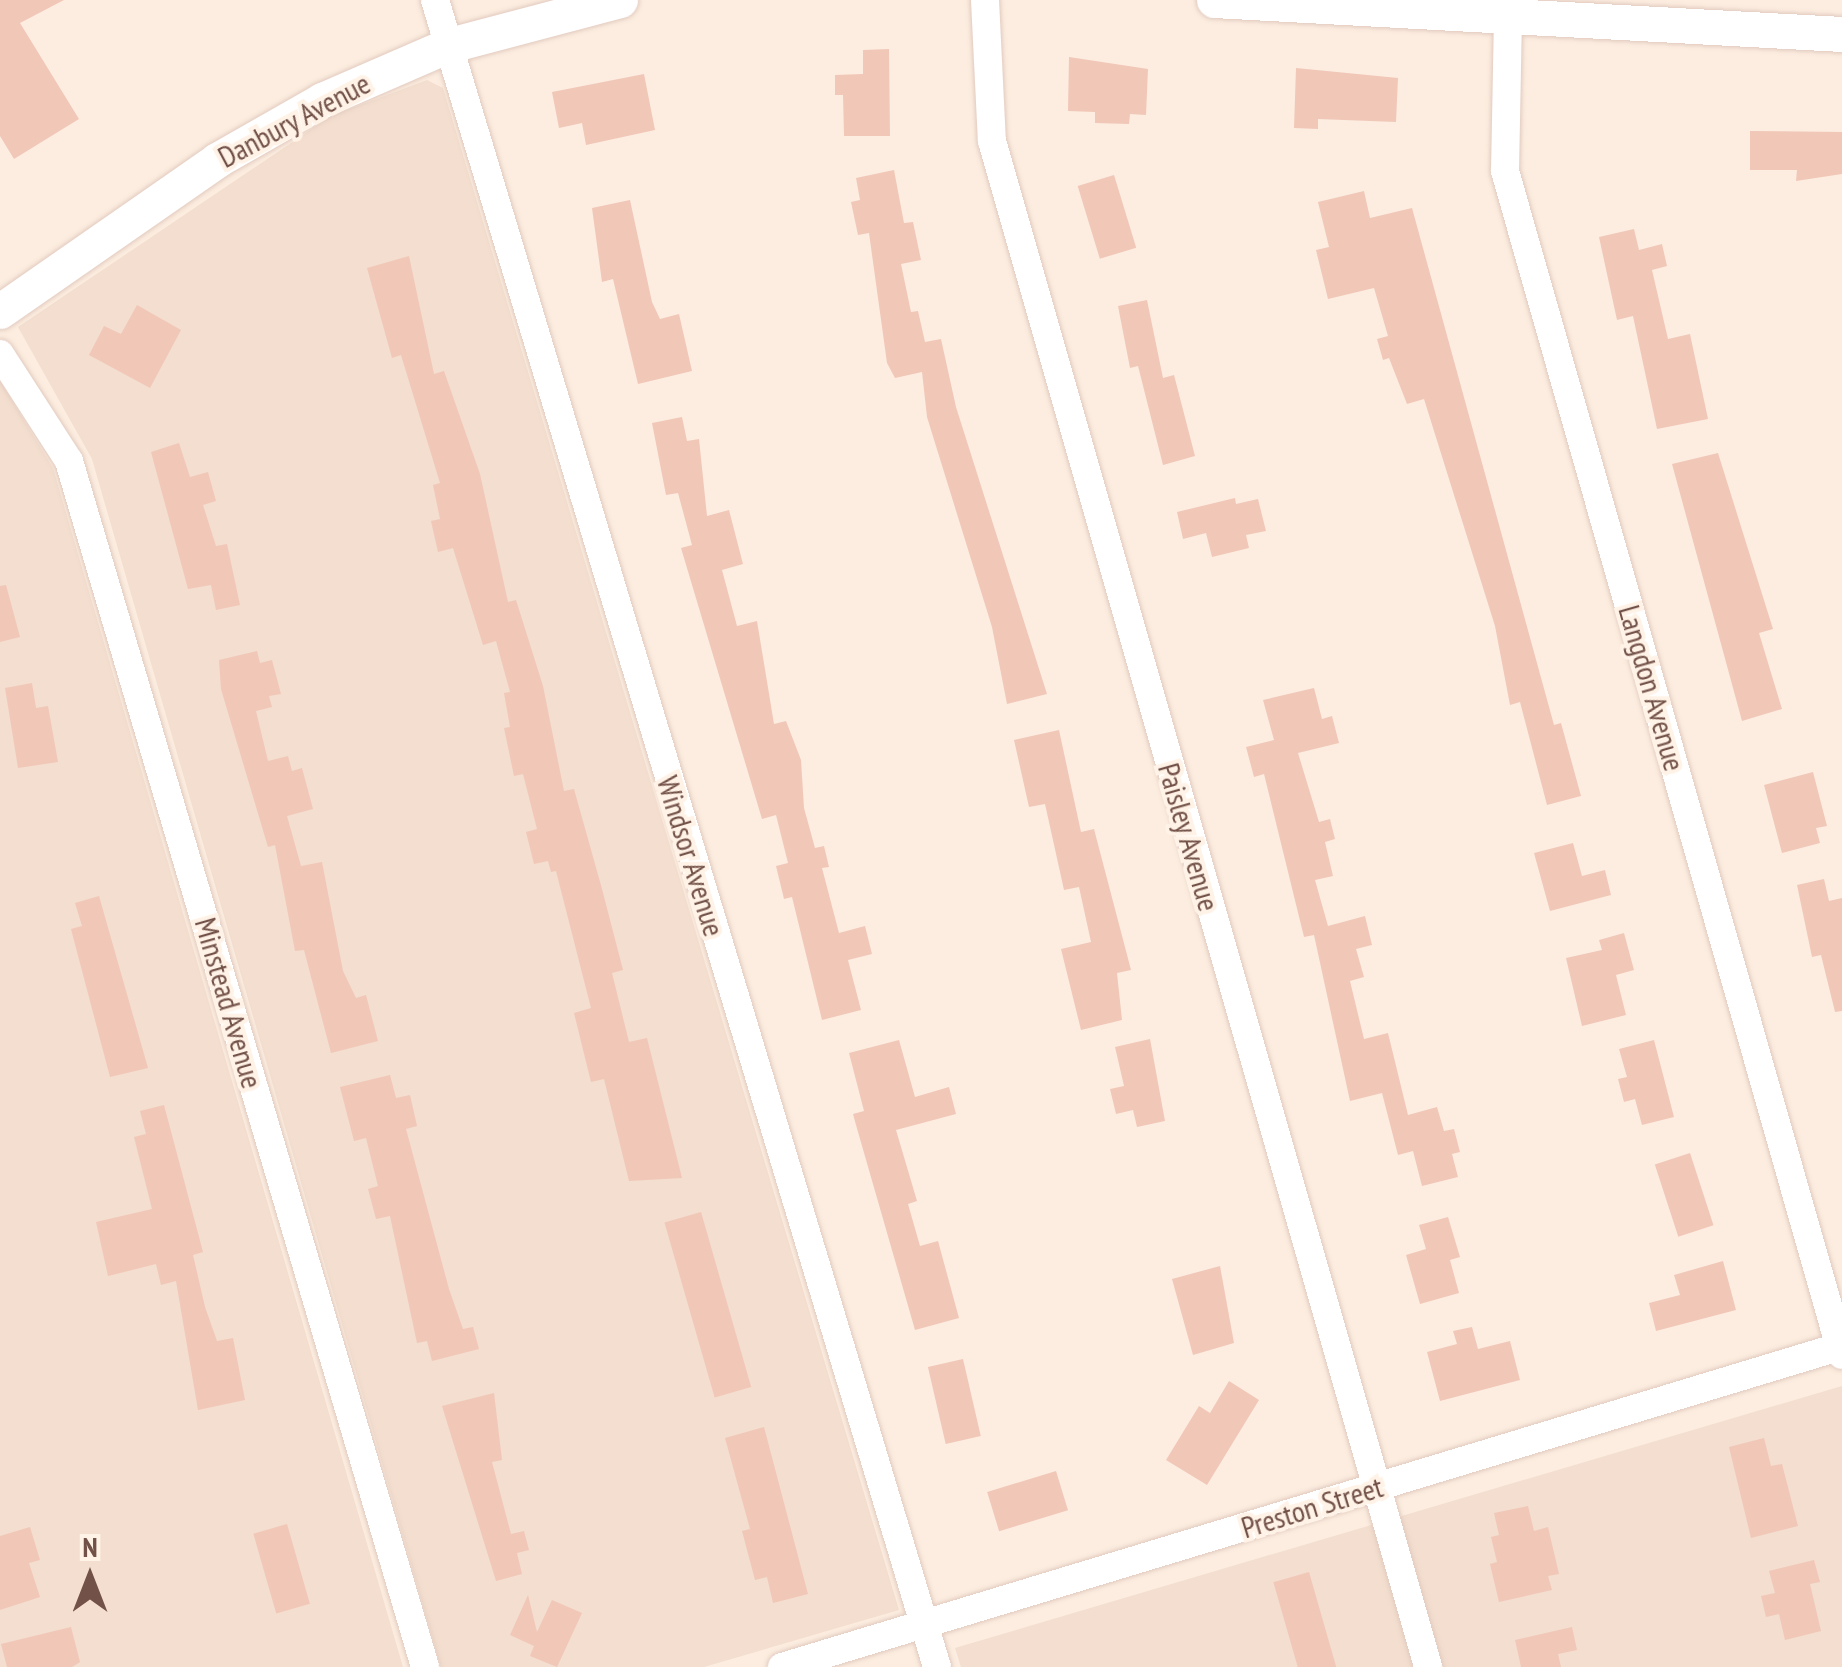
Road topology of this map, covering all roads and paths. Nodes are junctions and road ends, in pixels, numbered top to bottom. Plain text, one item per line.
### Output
1 (435, 0) edge
2 (620, 0) edge
3 (985, 0) edge
4 (1214, 0) edge
5 (1508, 16) junction
6 (1842, 34) edge
7 (446, 46) junction
8 (0, 311) edge
9 (0, 354) edge
10 (1841, 1349) edge
11 (1374, 1489) junction
12 (924, 1624) junction
13 (425, 1667) edge
14 (782, 1667) edge
15 (937, 1667) edge
16 (1428, 1667) edge

1 - 7 street, Windsor Avenue
2 - 7 street, Danbury Avenue
3 - 11 street, Paisley Avenue
4 - 5 street
5 - 6 street
5 - 10 street, Langdon Avenue
7 - 8 street, Danbury Avenue
7 - 12 street, Windsor Avenue
9 - 13 street, Minstead Avenue
10 - 11 street, Preston Street
11 - 12 street, Preston Street
11 - 16 street, Paisley Avenue
12 - 14 street, Preston Street
12 - 15 street, Windsor Avenue

